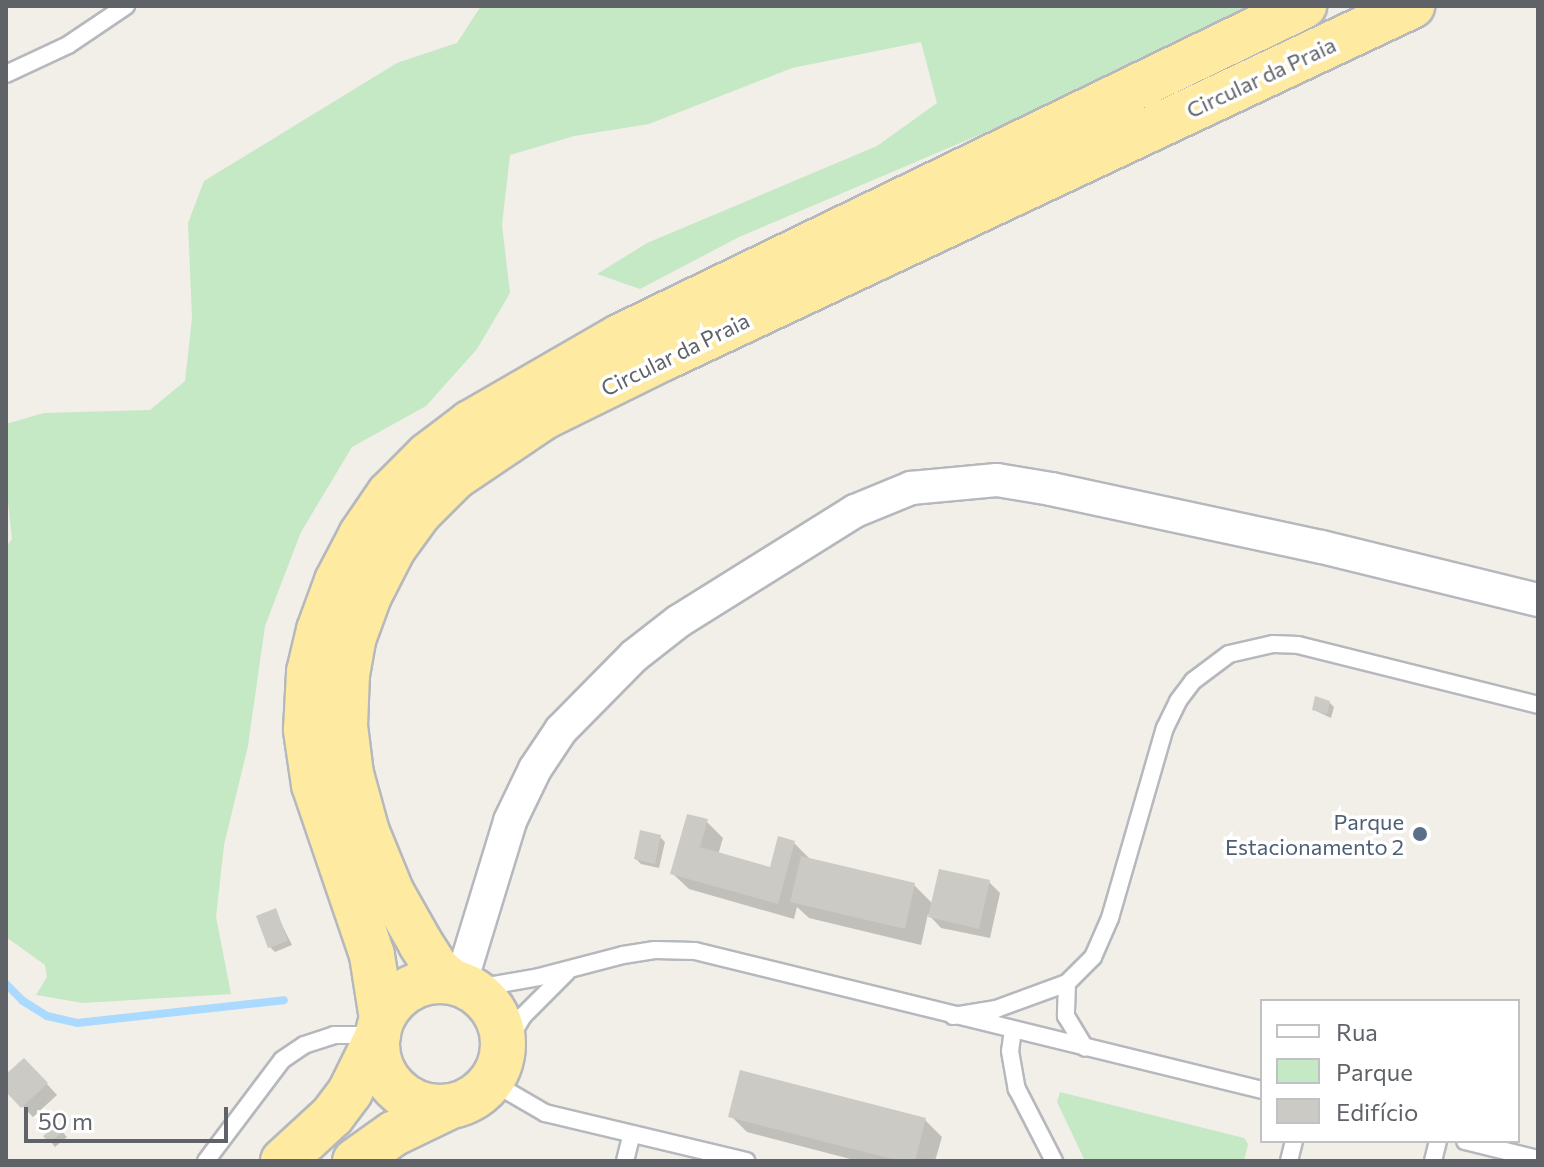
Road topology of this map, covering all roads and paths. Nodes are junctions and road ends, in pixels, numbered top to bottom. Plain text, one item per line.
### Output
1 (126, 6) edge
2 (1304, 6) edge
3 (1412, 6) edge
4 (6, 74) edge
5 (1538, 600) edge
6 (1538, 705) edge
7 (571, 968) junction
8 (1067, 983) junction
9 (460, 985) junction
10 (953, 1016) junction
11 (380, 1027) junction
12 (1013, 1030) junction
13 (1085, 1048) junction
14 (496, 1066) junction
15 (1260, 1089) edge
16 (451, 1106) junction
17 (631, 1137) junction
18 (1473, 1143) edge
19 (1538, 1159) edge
20 (206, 1161) edge
21 (283, 1161) edge
22 (355, 1161) edge
23 (625, 1161) edge
24 (746, 1161) edge
25 (1054, 1161) edge

1 - 4 lane
2 - 11 highway, Circular da Praia
3 - 9 highway, Circular da Praia
5 - 9 street
6 - 8 lane
7 - 9 lane
7 - 10 lane
7 - 14 lane
8 - 10 lane
8 - 13 lane
9 - 11 highway
9 - 14 highway
10 - 12 lane
11 - 16 highway
11 - 20 lane
11 - 21 highway
12 - 13 lane
12 - 25 lane
13 - 15 lane
14 - 16 highway
14 - 17 lane
16 - 22 highway
17 - 23 lane
17 - 24 lane
18 - 19 lane

